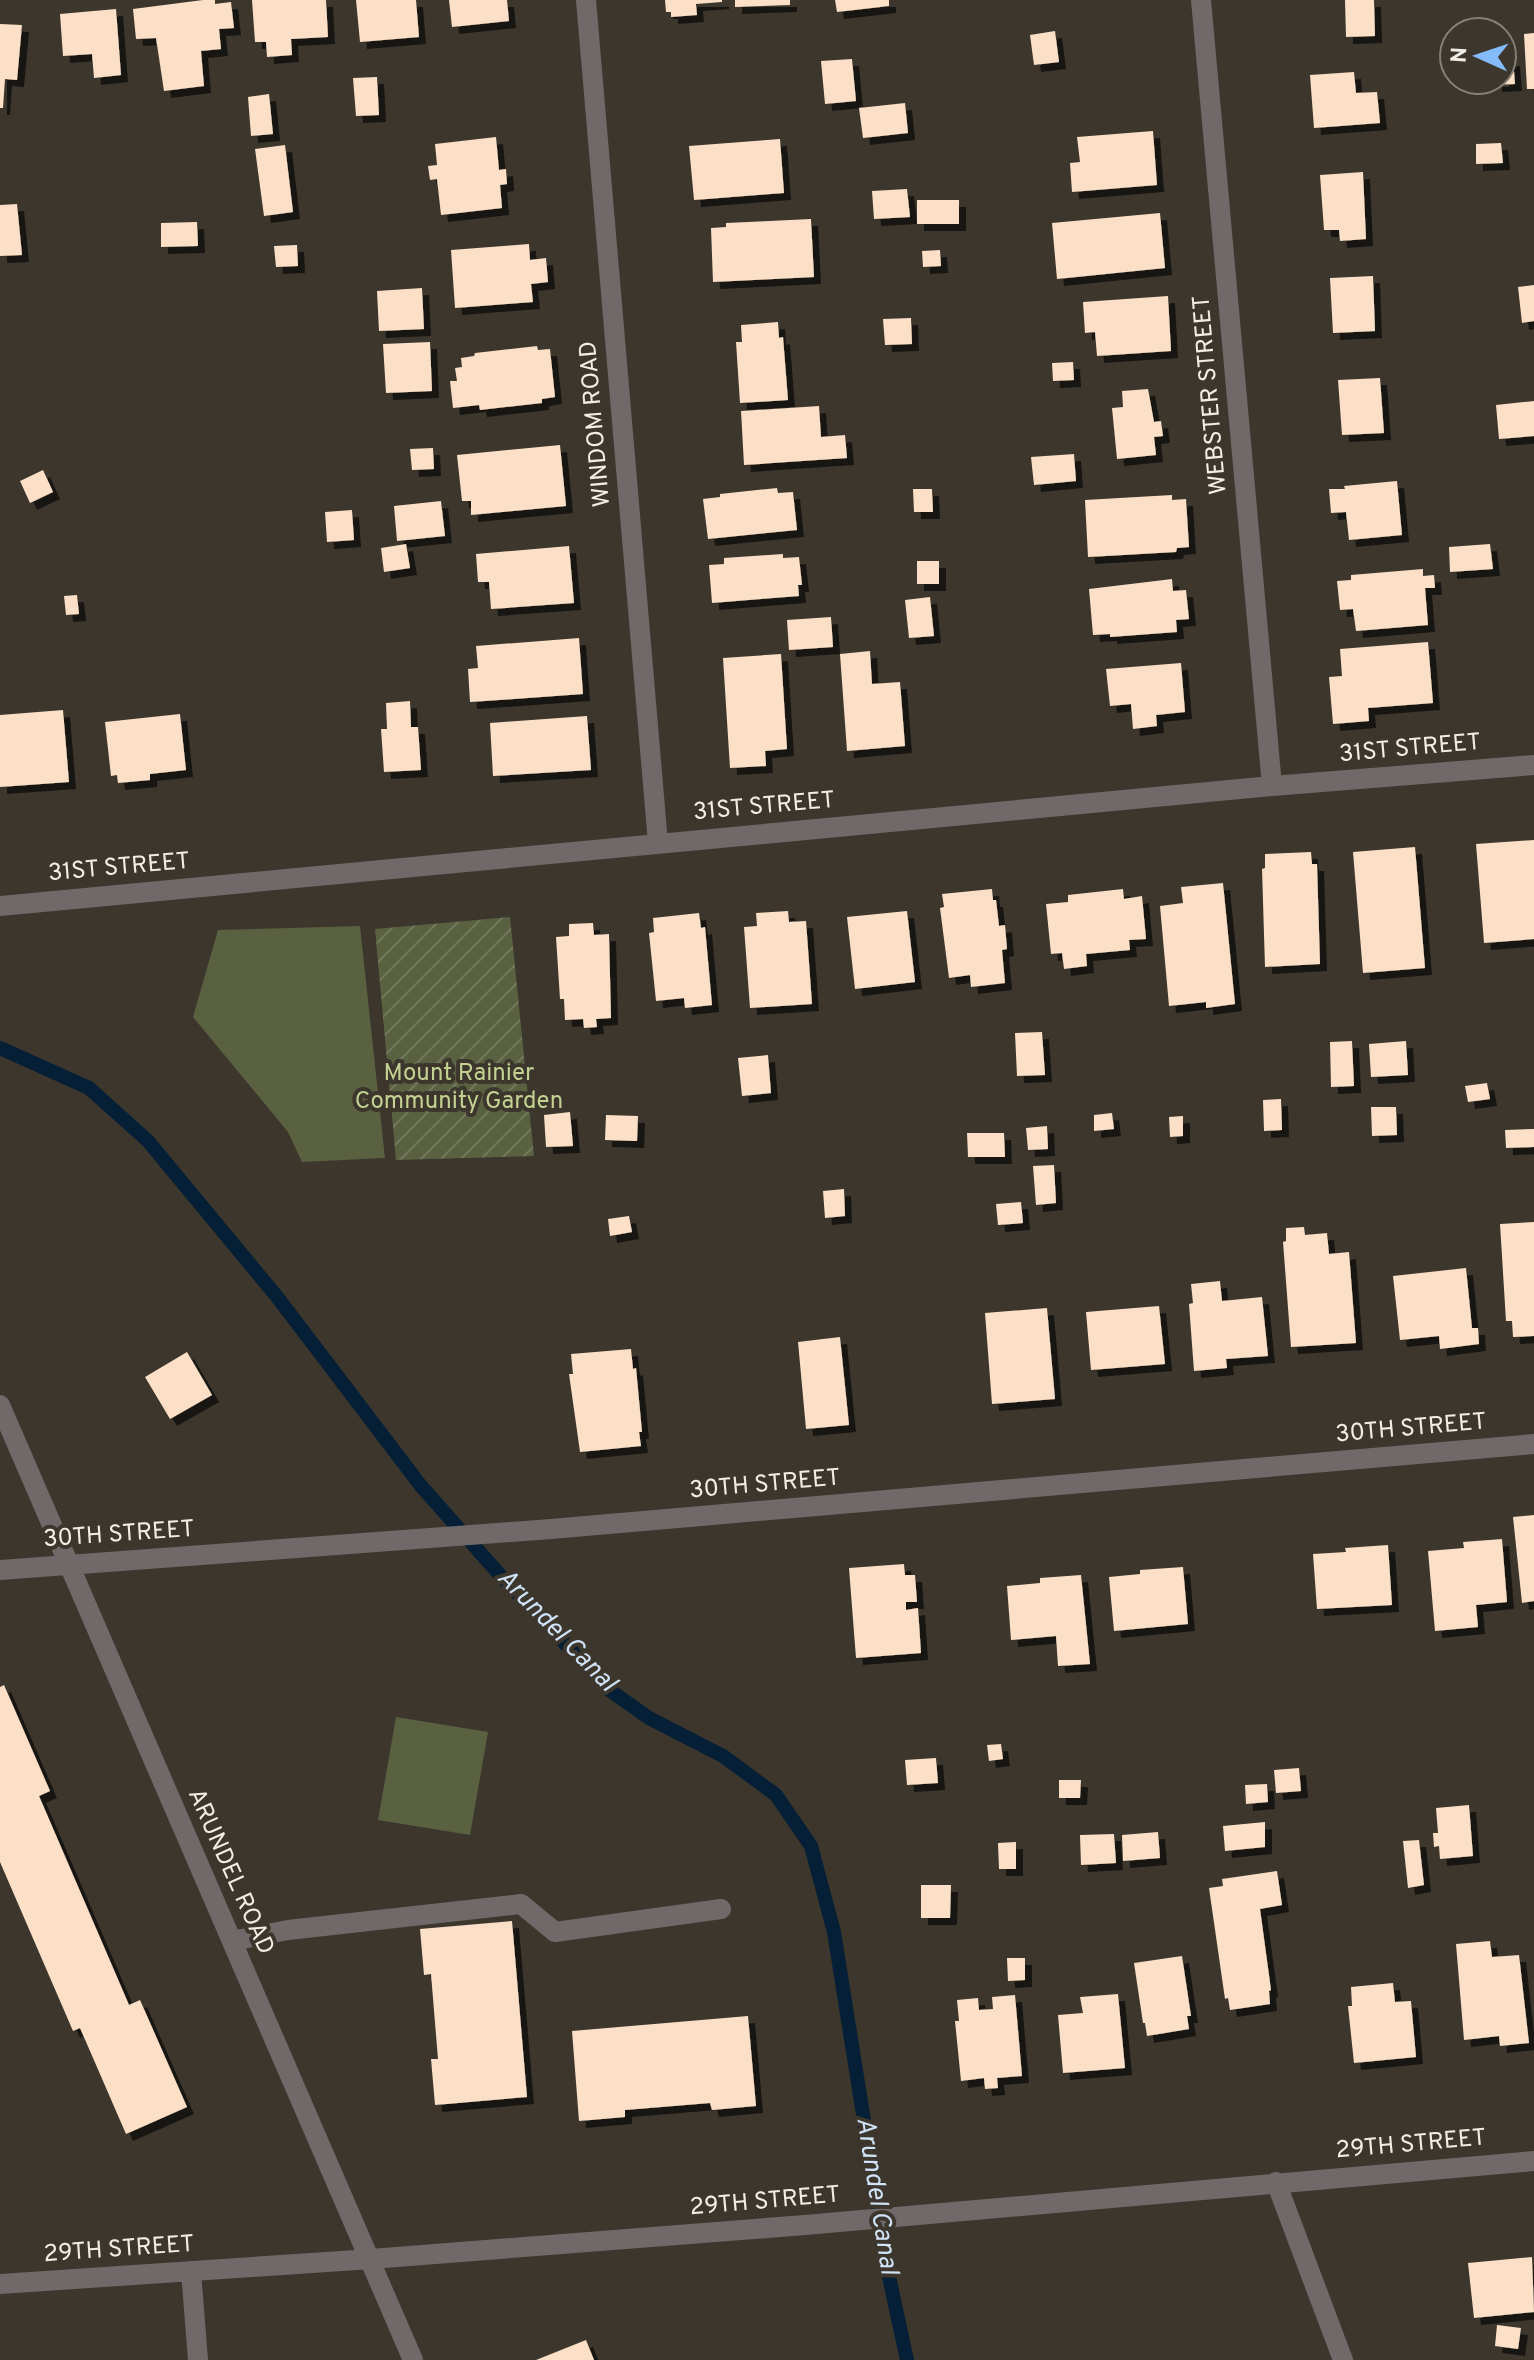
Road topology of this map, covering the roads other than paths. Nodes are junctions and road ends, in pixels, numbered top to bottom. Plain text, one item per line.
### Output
1 (586, 0) edge
2 (1201, 0) edge
3 (1534, 765) edge
4 (1272, 786) junction
5 (658, 843) junction
6 (0, 906) edge
7 (0, 1405) edge
8 (1534, 1444) edge
9 (68, 1565) junction
10 (0, 1570) edge
11 (721, 1909) dead end
12 (232, 1941) junction
13 (1534, 2161) edge
14 (1276, 2182) junction
15 (371, 2259) junction
16 (191, 2271) junction
17 (0, 2284) edge
18 (198, 2360) edge
19 (413, 2360) edge
20 (1343, 2360) edge

1 - 5 street, WINDOM ROAD
2 - 4 street, WEBSTER STREET
3 - 4 street, 31ST STREET
4 - 5 street, 31ST STREET
5 - 6 street, 31ST STREET
7 - 9 street, ARUNDEL ROAD
8 - 9 street, 30TH STREET
9 - 10 street, 30TH STREET
9 - 12 street, ARUNDEL ROAD
11 - 12 street
12 - 15 street, ARUNDEL ROAD
13 - 14 street, 29TH STREET
14 - 15 street, 29TH STREET
14 - 20 street
15 - 16 street, 29TH STREET
15 - 19 street, ARUNDEL ROAD
16 - 17 street, 29TH STREET
16 - 18 street

